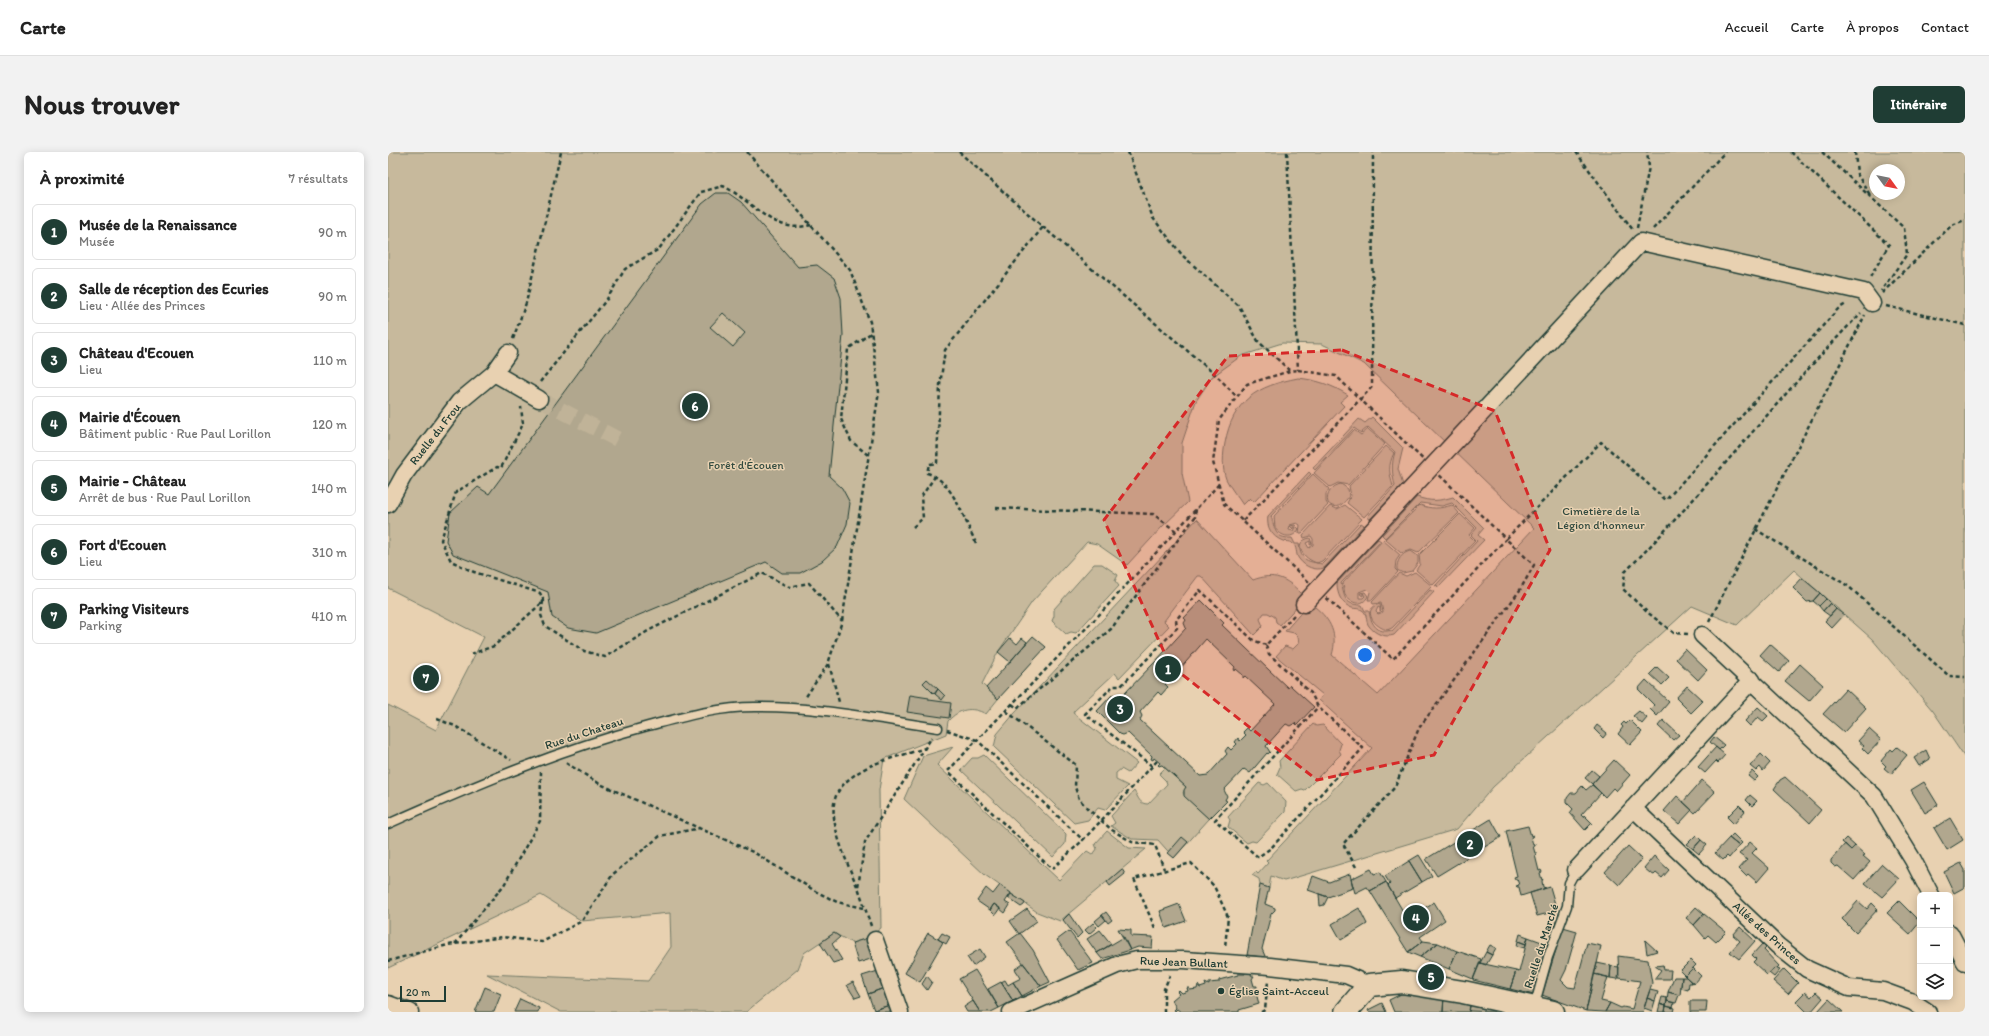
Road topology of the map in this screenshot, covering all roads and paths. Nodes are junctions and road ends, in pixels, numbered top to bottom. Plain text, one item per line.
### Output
1 (560, 152) edge
2 (747, 152) edge
3 (959, 152) edge
4 (1128, 152) edge
5 (1287, 152) edge
6 (1373, 152) edge
7 (1576, 152) edge
8 (1647, 152) edge
9 (1725, 152) edge
10 (1791, 152) edge
11 (1822, 152) edge
12 (1855, 152) edge
13 (1869, 194) edge
14 (1869, 196) edge
15 (1873, 200) edge
16 (1965, 220) edge
17 (811, 225) junction
18 (1043, 227) junction
19 (1641, 242) junction
20 (1868, 298) junction
21 (1965, 325) edge
22 (872, 333) junction
23 (508, 354) joint
24 (1298, 370) junction
25 (1290, 371) junction
26 (494, 373) junction
27 (520, 389) junction
28 (1237, 397) junction
29 (539, 399) tunnel mouth
30 (1361, 400) junction
31 (868, 455) junction
32 (1431, 467) junction
33 (936, 475) junction
34 (1219, 484) junction
35 (388, 504) edge
36 (996, 508) dead end
37 (1196, 509) junction
38 (1243, 521) junction
39 (912, 527) dead end
40 (1756, 529) junction
41 (1176, 531) junction
42 (1506, 539) junction
43 (976, 543) dead end
44 (1317, 588) junction
45 (544, 600) junction
46 (1304, 604) dead end
47 (842, 621) junction
48 (1283, 627) dead end
49 (1702, 635) junction
50 (1266, 645) junction
51 (471, 654) dead end
52 (828, 664) junction
53 (1965, 676) edge
54 (1752, 680) junction
55 (1012, 704) junction
56 (1318, 707) junction
57 (798, 708) junction
58 (1006, 711) junction
59 (842, 714) junction
60 (437, 718) dead end
61 (938, 728) junction
62 (976, 740) junction
63 (926, 748) junction
64 (554, 755) junction
65 (542, 760) junction
66 (1157, 760) dead end
67 (1152, 766) junction
68 (522, 767) junction
69 (1633, 808) junction
70 (1100, 821) junction
71 (388, 824) edge
72 (700, 828) junction
73 (1083, 840) junction
74 (1356, 866) dead end
75 (1164, 869) junction
76 (1576, 870) joint
77 (858, 887) junction
78 (1929, 892) edge
79 (865, 908) junction
80 (1155, 928) dead end
81 (1953, 939) edge
82 (875, 940) joint
83 (455, 944) junction
84 (1177, 960) junction
85 (388, 961) edge
86 (1965, 962) edge
87 (1223, 963) junction
88 (1270, 966) junction
89 (1369, 985) junction
90 (388, 1004) edge
91 (1544, 1010) edge
92 (1265, 1011) edge
93 (410, 1012) edge
94 (900, 1012) edge
95 (1012, 1012) edge
96 (1164, 1012) edge
97 (1261, 1012) edge
98 (1346, 1012) edge
99 (1928, 1012) edge

1 - 23 path
2 - 17 path
3 - 18 path
4 - 25 path
5 - 24 path
6 - 30 path
7 - 8 path
9 - 19 path
10 - 20 path
11 - 14 path
12 - 13 path
15 - 20 path
16 - 20 path
17 - 22 path
17 - 27 path
18 - 28 path
18 - 33 path
19 - 20 street
19 - 32 street
20 - 21 path
20 - 40 path
20 - 42 path
20 - 49 path
22 - 31 path
22 - 31 path
23 - 26 street, Ruelle du Frou
24 - 25 path
24 - 30 path
25 - 28 path
26 - 27 street
26 - 35 street, Ruelle du Frou
27 - 29 street
27 - 45 path
28 - 34 path
30 - 32 path
30 - 38 path
31 - 47 path
32 - 42 path
32 - 44 street
33 - 39 path
33 - 43 path
34 - 37 path
34 - 38 path
36 - 41 path
37 - 41 path
37 - 55 path
38 - 44 path
40 - 49 path
40 - 53 path
41 - 55 path
42 - 44 path
42 - 74 path
44 - 46 street
45 - 47 path
45 - 51 path
47 - 52 path
48 - 50 path
49 - 54 street
50 - 56 path
50 - 67 path
52 - 57 path
52 - 59 path
54 - 69 street
54 - 78 street
55 - 58 path
56 - 56 path
57 - 59 lane, Rue du Chateau
57 - 64 lane, Rue du Chateau
58 - 62 path
58 - 70 path
59 - 61 lane, Rue du Chateau
60 - 68 path
61 - 62 path
61 - 63 path
62 - 73 path
62 - 73 path
63 - 77 path
63 - 77 path
64 - 65 lane, Rue du Chateau
64 - 72 path
65 - 68 lane, Rue du Chateau
65 - 83 path
66 - 67 path
67 - 70 path
68 - 71 lane, Rue du Chateau
69 - 76 street
69 - 99 street, Allée des Princes
70 - 73 path
70 - 75 path
72 - 79 path
72 - 83 path
75 - 80 path
75 - 87 path
76 - 91 lane, Ruelle du Marché
77 - 79 path
79 - 82 path
81 - 86 street
82 - 94 street
83 - 85 path
84 - 87 street, Rue Jean Bullant
84 - 95 street, Rue Jean Bullant
84 - 96 path
87 - 88 street, Rue Jean Bullant
88 - 89 street, Rue Jean Bullant
88 - 92 path
89 - 91 main road
89 - 98 main road
90 - 93 street
92 - 97 path

